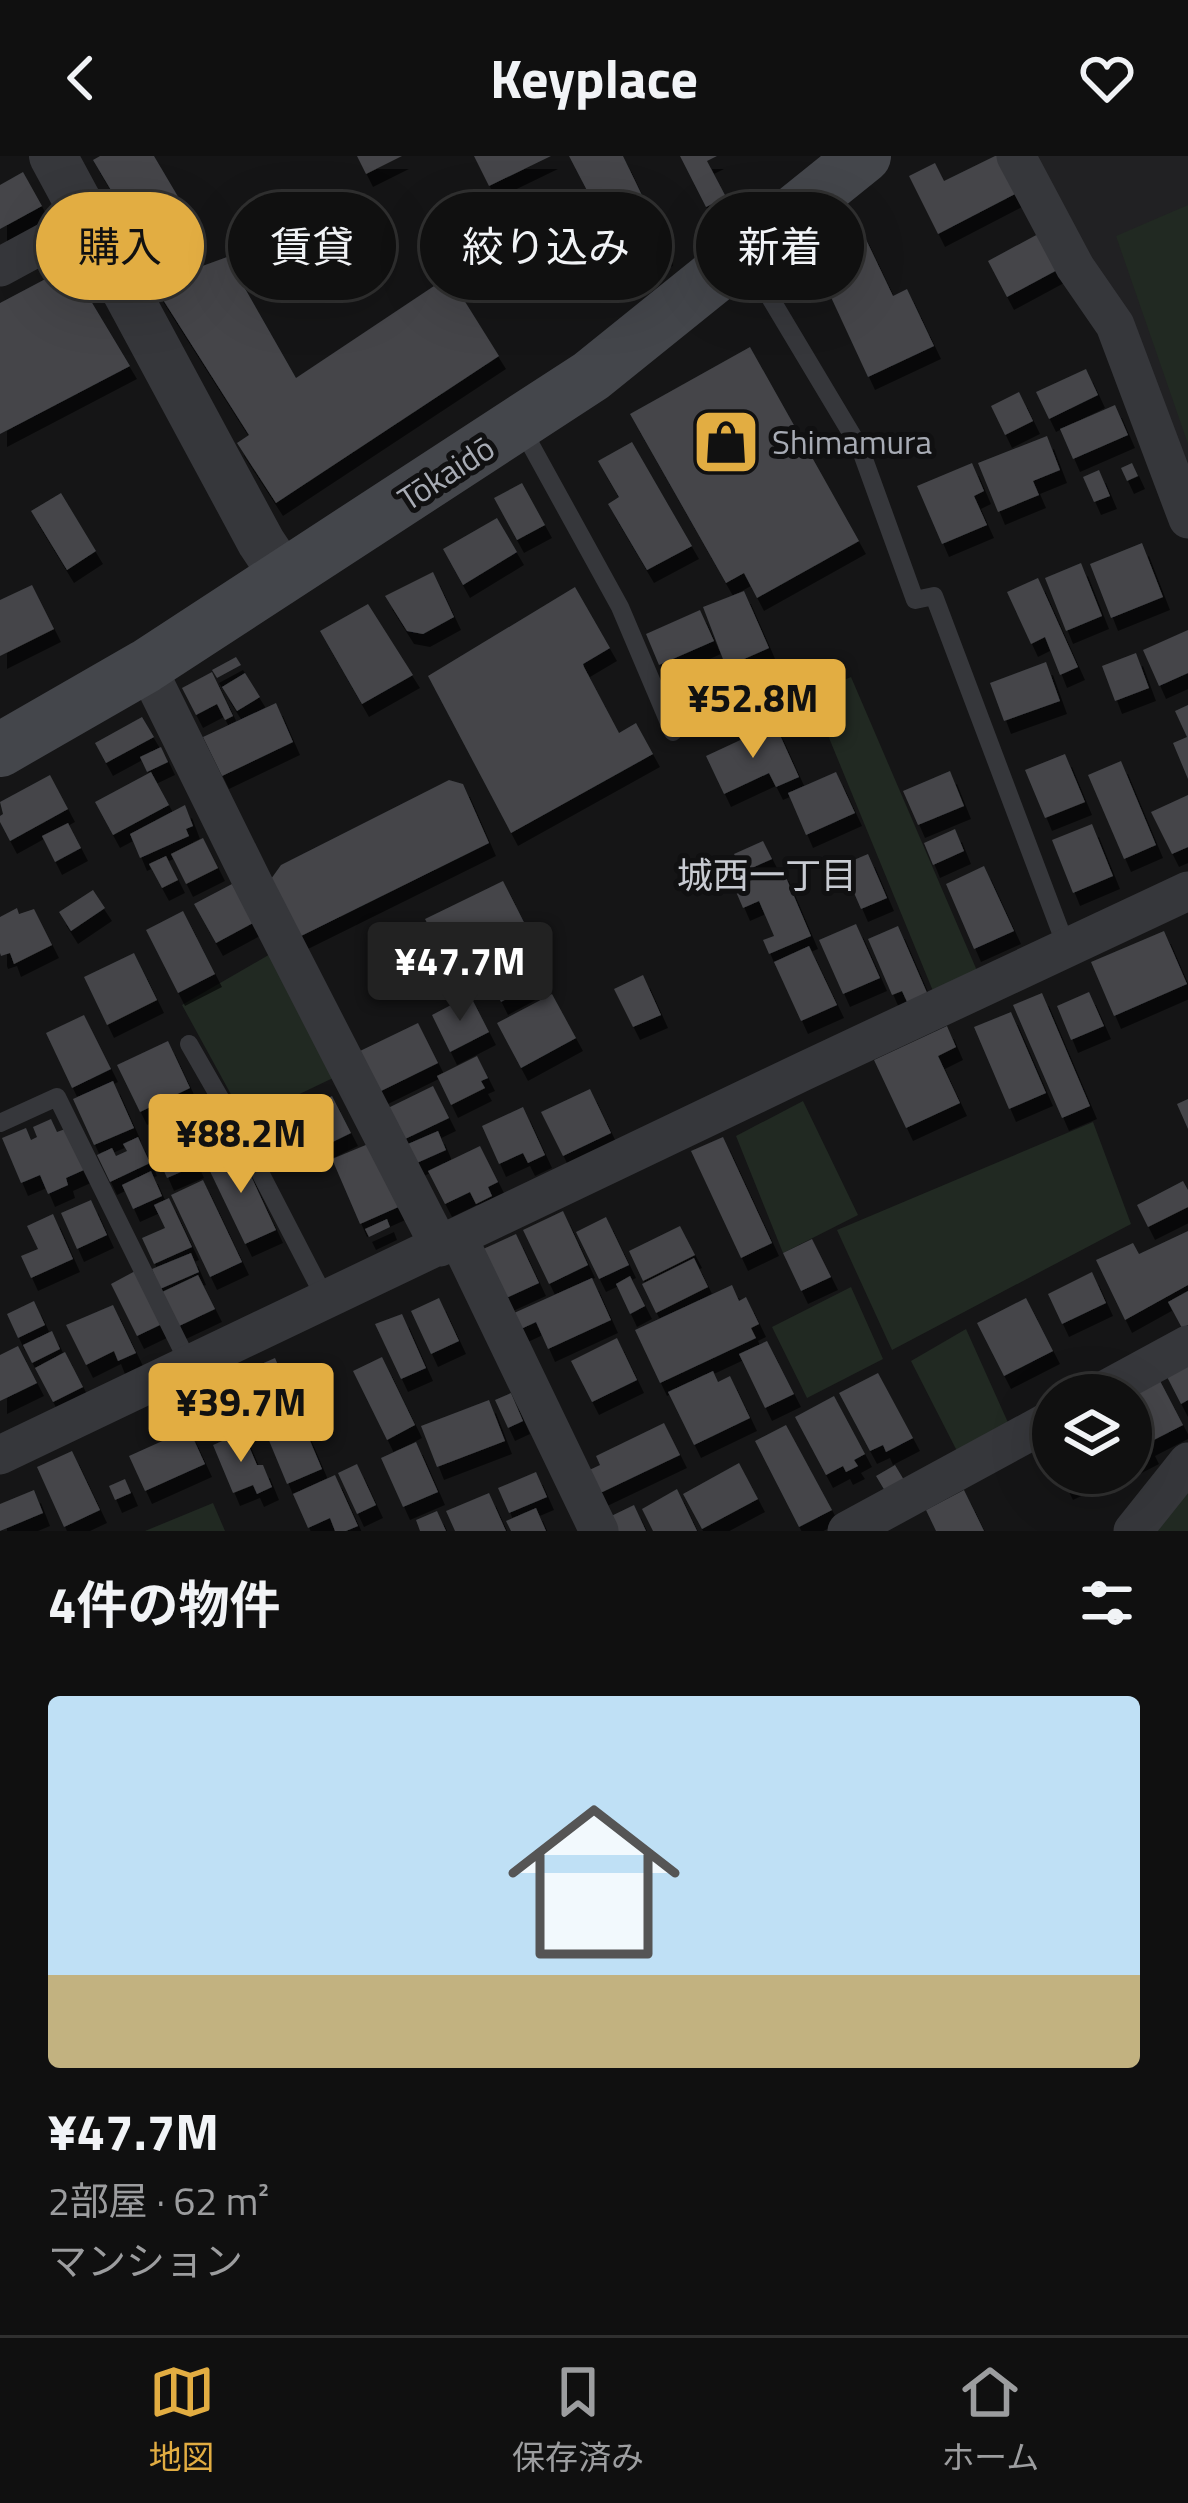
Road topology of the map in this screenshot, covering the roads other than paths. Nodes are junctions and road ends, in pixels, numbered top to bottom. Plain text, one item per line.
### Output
1 (52, 156) edge
2 (864, 156) edge
3 (1016, 156) edge
4 (72, 192) edge
5 (820, 192) edge
6 (36, 248) edge
7 (0, 268) edge
8 (696, 293) edge
9 (130, 300) edge
10 (771, 300) edge
11 (520, 425) junction
12 (1188, 519) edge
13 (285, 578) junction
14 (146, 666) junction
15 (674, 732) dead end
16 (0, 750) edge
17 (1184, 904) edge
18 (1066, 946) junction
19 (189, 1044) dead end
20 (0, 1123) edge
21 (449, 1242) junction
22 (326, 1300) junction
23 (1188, 1345) edge
24 (189, 1364) junction
25 (1135, 1374) edge
26 (1032, 1430) edge
27 (0, 1455) edge
28 (1188, 1462) edge
29 (599, 1531) edge
30 (847, 1531) edge
31 (1133, 1531) edge

1 - 4 street
2 - 5 main road, Tōkaidō
3 - 12 street
6 - 7 street
8 - 11 main road, Tōkaidō
9 - 13 street
10 - 18 lane
11 - 13 main road, Tōkaidō
11 - 15 lane
13 - 14 main road, Tōkaidō
14 - 16 main road, Tōkaidō
14 - 21 street
17 - 18 street
18 - 21 street
19 - 22 lane
20 - 24 lane
21 - 22 street
21 - 29 street
22 - 24 street
23 - 25 street
24 - 27 street
26 - 30 street
28 - 31 street

